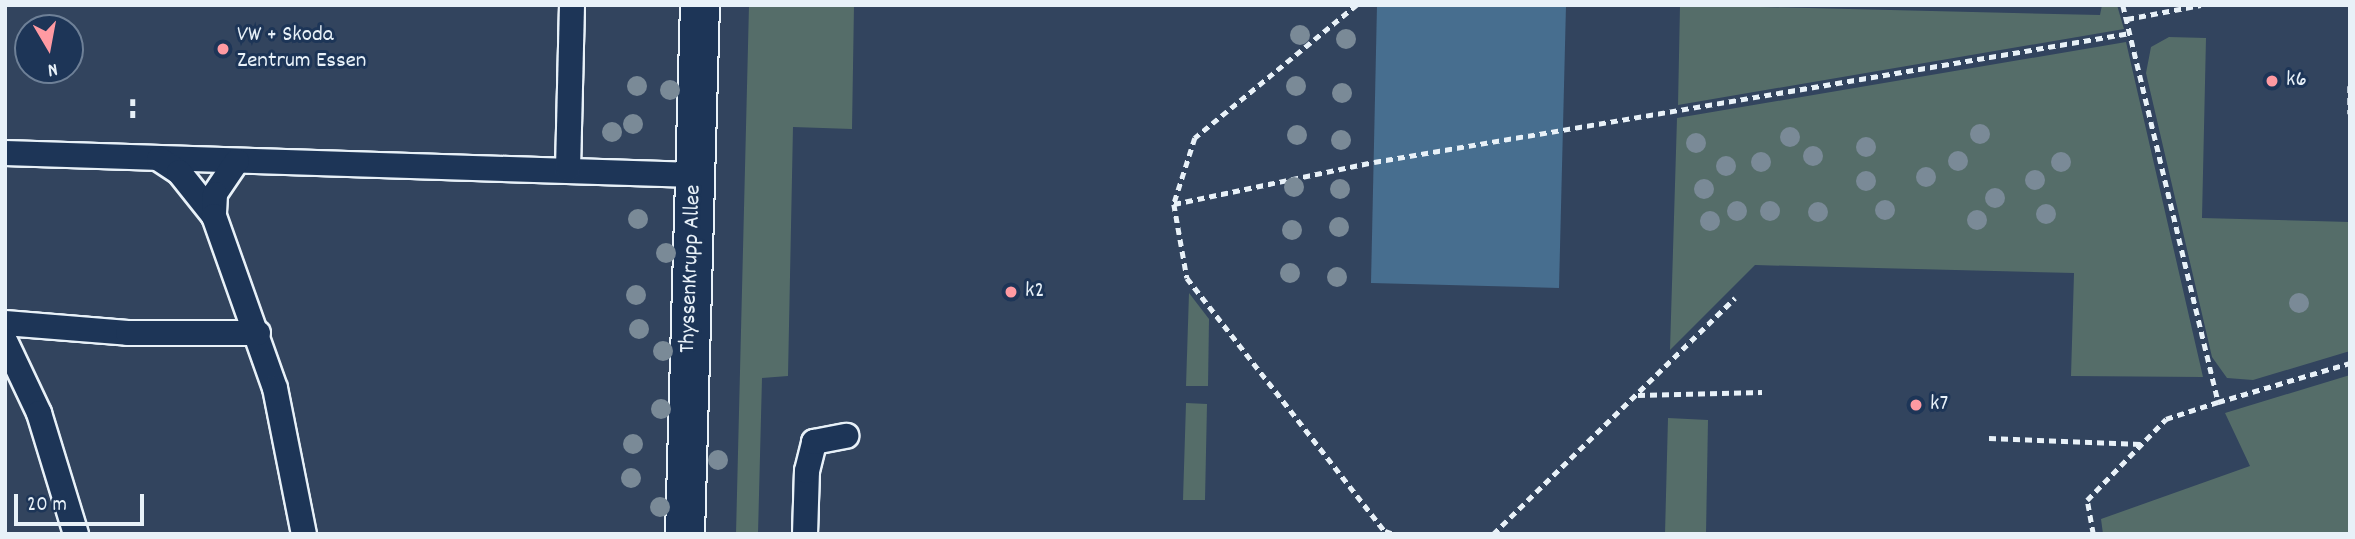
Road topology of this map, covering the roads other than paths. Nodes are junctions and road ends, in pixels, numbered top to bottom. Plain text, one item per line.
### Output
1 (572, 5) edge
2 (700, 5) edge
3 (5, 153) edge
4 (159, 159) junction
5 (237, 161) junction
6 (568, 169) junction
7 (695, 175) junction
8 (214, 216) junction
9 (5, 323) edge
10 (59, 327) junction
11 (258, 333) junction
12 (5, 341) edge
13 (25, 377) junction
14 (846, 436) dead end
15 (76, 534) edge
16 (303, 534) edge
17 (685, 534) edge
18 (805, 534) edge

1 - 6 lane
2 - 7 street, ThyssenKrupp Allee
3 - 4 lane
4 - 5 lane
4 - 8 lane
5 - 6 lane
5 - 8 lane
6 - 7 lane
7 - 17 street, ThyssenKrupp Allee
8 - 11 lane
9 - 10 lane
10 - 11 lane
10 - 13 lane
11 - 16 lane
12 - 13 lane
13 - 15 lane
14 - 18 lane

